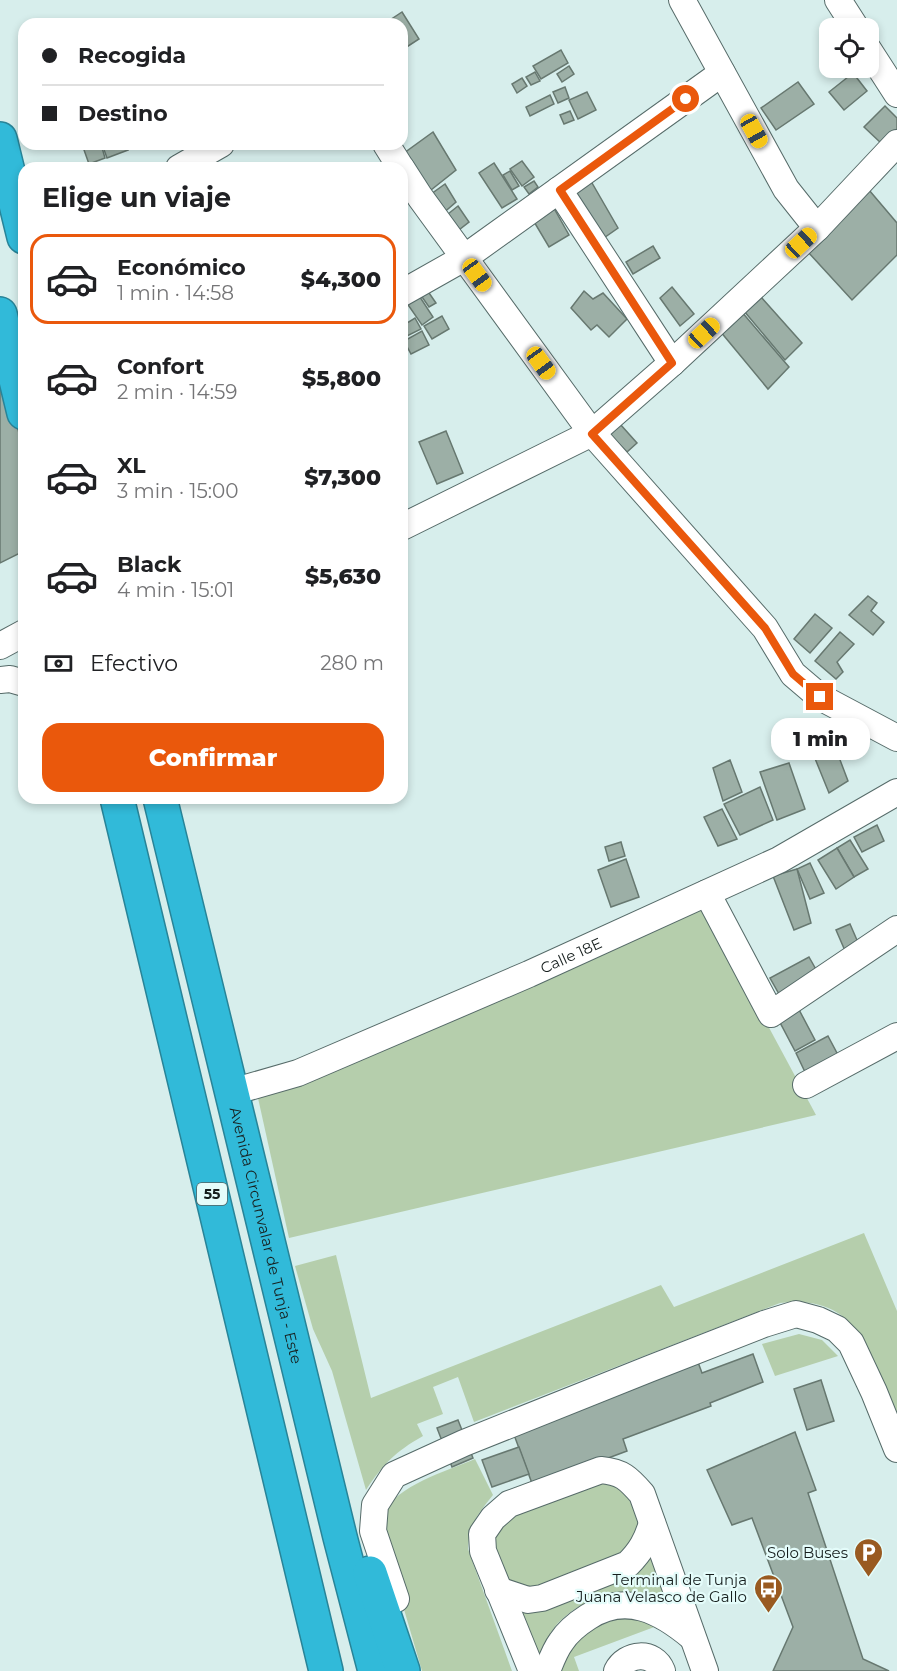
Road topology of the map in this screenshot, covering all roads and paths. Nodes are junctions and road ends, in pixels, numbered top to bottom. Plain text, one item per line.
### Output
1 (682, 0) edge
2 (838, 0) edge
3 (850, 18) edge
4 (879, 66) edge
5 (722, 74) junction
6 (897, 94) edge
7 (0, 139) edge
8 (897, 143) edge
9 (210, 150) edge
10 (190, 162) edge
11 (408, 178) edge
12 (560, 190) junction
13 (18, 212) edge
14 (817, 228) junction
15 (464, 258) junction
16 (408, 290) edge
17 (0, 314) edge
18 (672, 363) junction
19 (18, 388) edge
20 (592, 434) junction
21 (408, 523) edge
22 (18, 636) edge
23 (0, 646) edge
24 (0, 680) edge
25 (18, 681) edge
26 (897, 738) edge
27 (897, 792) edge
28 (118, 804) edge
29 (161, 804) edge
30 (707, 893) junction
31 (897, 929) edge
32 (897, 1036) edge
33 (806, 1085) dead end
34 (232, 1092) junction
35 (897, 1449) edge
36 (652, 1523) junction
37 (340, 1537) junction
38 (306, 1590) junction
39 (498, 1590) junction
40 (692, 1637) junction
41 (303, 1671) edge
42 (326, 1671) edge
43 (375, 1671) edge
44 (403, 1671) edge
45 (419, 1671) edge
46 (532, 1671) edge
47 (547, 1671) edge
48 (617, 1671) edge
49 (662, 1671) edge
50 (705, 1671) edge

1 - 5 street
2 - 3 street
4 - 6 street
5 - 12 street
5 - 14 street
7 - 13 highway
8 - 14 street
9 - 10 street
11 - 15 street
12 - 15 street
12 - 18 street
14 - 18 street
15 - 16 street
15 - 20 street
17 - 19 highway
18 - 20 street
20 - 21 street
20 - 26 street
22 - 23 street
24 - 25 street
27 - 30 street, Calle 18E
28 - 38 highway, 55
29 - 34 highway, Avenida Circunvalar de Tunja - Este
30 - 31 street
30 - 34 street, Calle 18E
32 - 33 street
34 - 37 highway, Avenida Circunvalar de Tunja - Este
35 - 45 street
36 - 39 street
36 - 39 street
36 - 40 street
37 - 43 highway, Avenida Circunvalar de Tunja - Este
37 - 44 highway
38 - 41 highway
38 - 42 highway, 55
39 - 46 street
40 - 47 street
40 - 50 street
48 - 49 street

